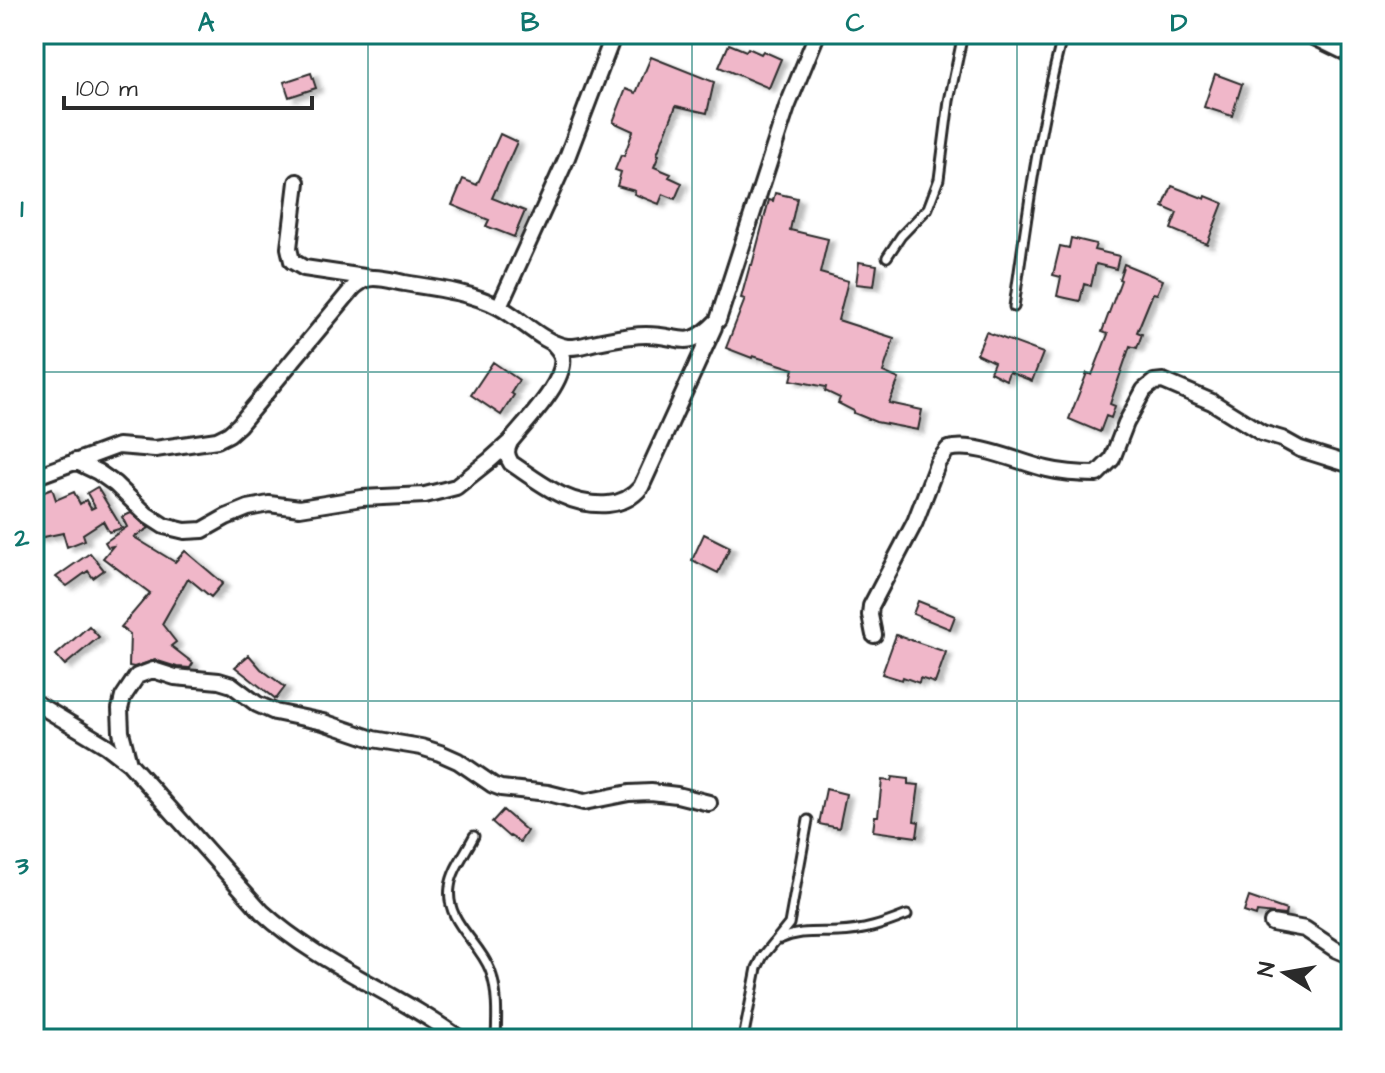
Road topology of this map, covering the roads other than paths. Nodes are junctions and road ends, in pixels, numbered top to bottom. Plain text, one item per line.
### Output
1 (614, 34) edge
2 (817, 34) edge
3 (963, 34) edge
4 (1063, 34) edge
5 (1308, 34) edge
6 (1351, 55) edge
7 (297, 182) dead end
8 (887, 257) dead end
9 (371, 278) junction
10 (499, 307) junction
11 (1014, 307) dead end
12 (718, 320) junction
13 (552, 342) junction
14 (510, 442) junction
15 (75, 461) junction
16 (1351, 465) edge
17 (34, 477) edge
18 (874, 635) dead end
19 (34, 702) edge
20 (129, 763) junction
21 (709, 803) dead end
22 (808, 820) dead end
23 (474, 836) dead end
24 (907, 915) dead end
25 (1272, 923) dead end
26 (778, 939) junction
27 (1351, 956) edge
28 (460, 1039) edge
29 (496, 1039) edge
30 (743, 1039) edge

1 - 10 street
2 - 12 street
3 - 8 lane
4 - 11 lane
5 - 6 street
7 - 9 street
9 - 10 street
9 - 15 street
10 - 13 street
12 - 13 street
12 - 14 street
13 - 14 street
14 - 15 street
15 - 17 street
16 - 18 street
19 - 20 street
20 - 21 street
20 - 28 street
22 - 26 lane
23 - 29 lane
24 - 26 lane
25 - 27 street
26 - 30 lane

